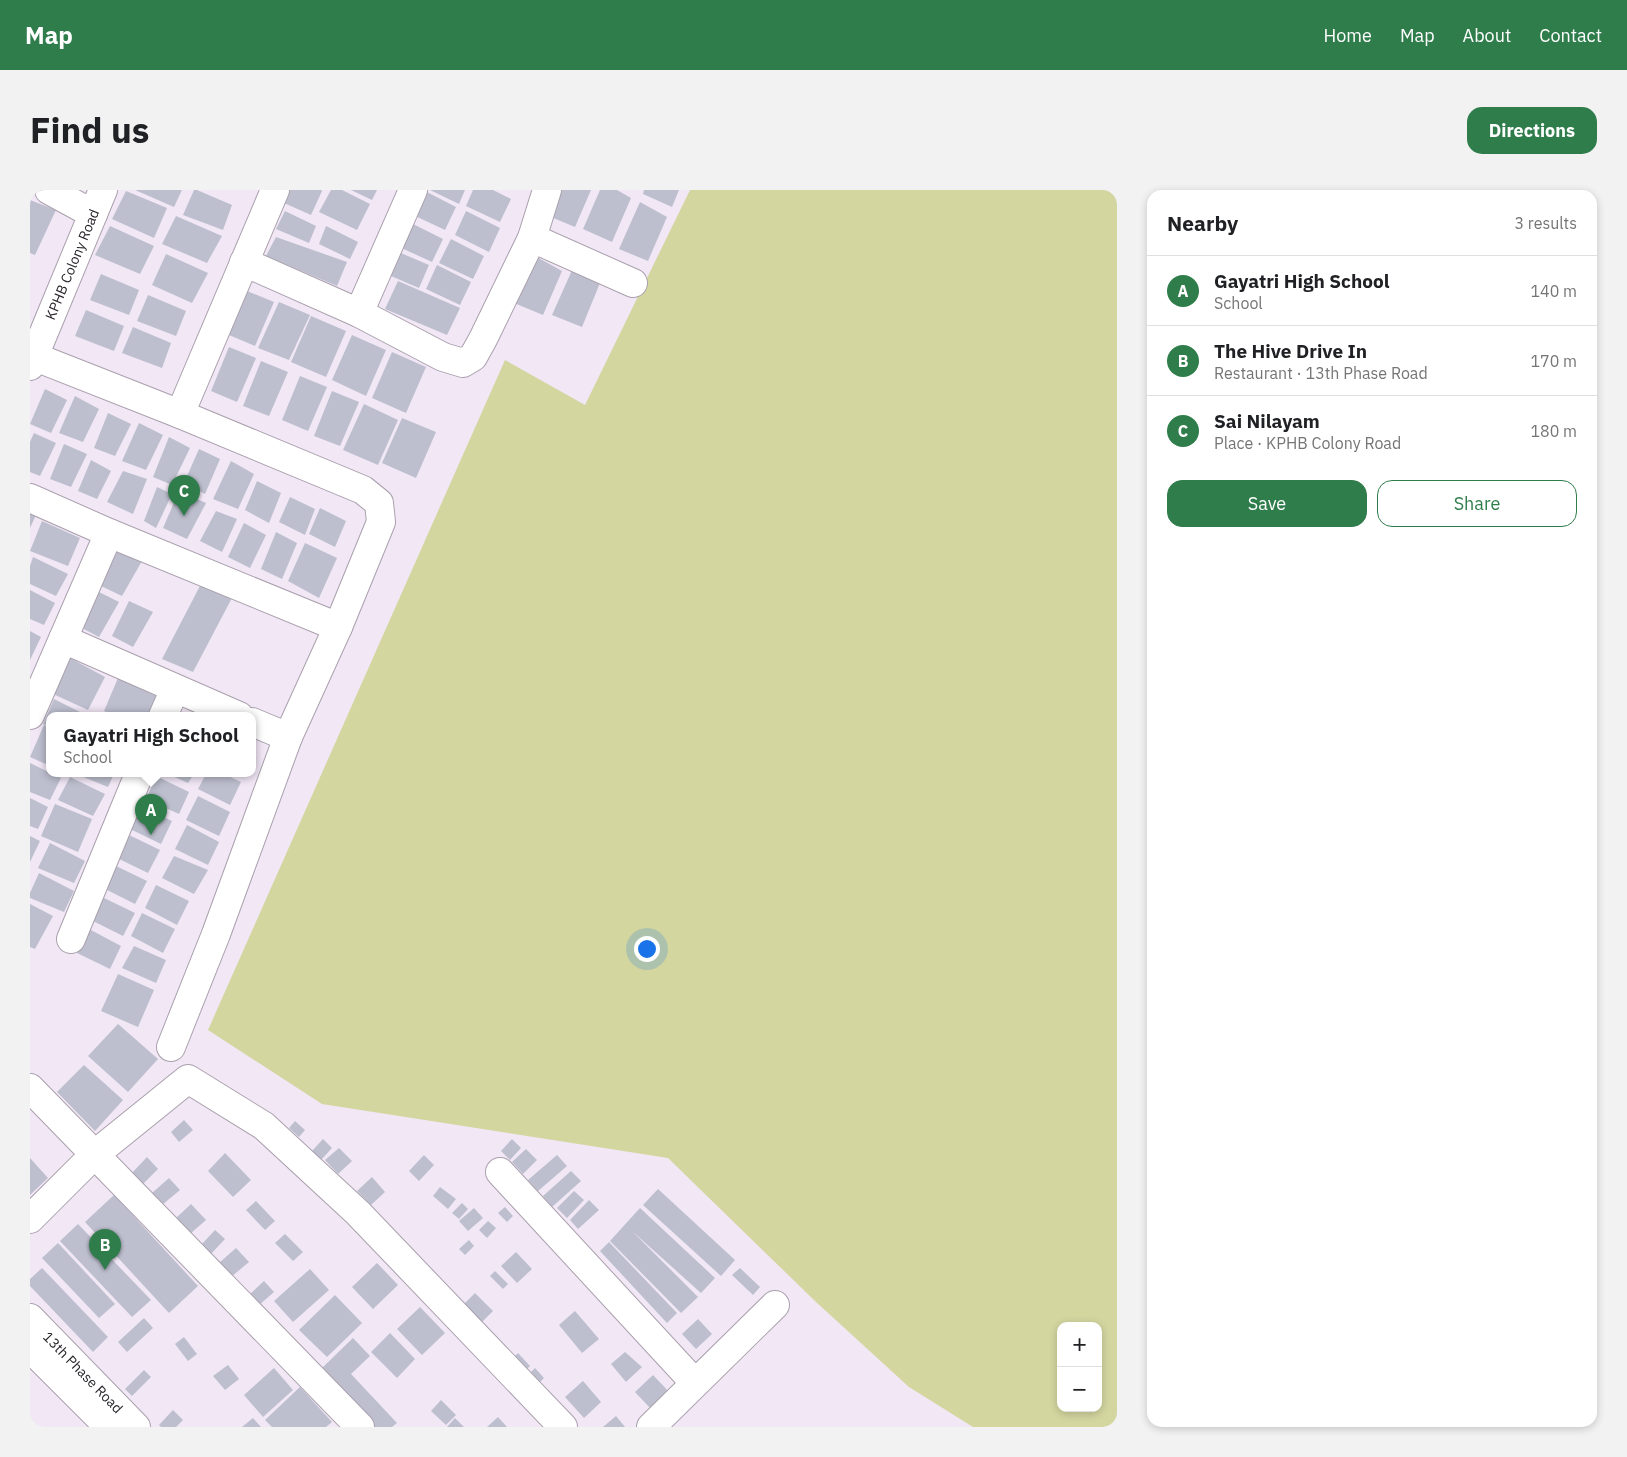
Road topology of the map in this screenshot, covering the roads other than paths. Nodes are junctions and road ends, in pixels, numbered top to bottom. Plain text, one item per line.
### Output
1 (49, 190) edge
2 (275, 190) edge
3 (413, 190) edge
4 (547, 190) edge
5 (98, 202) edge
6 (532, 238) junction
7 (244, 262) junction
8 (633, 283) dead end
9 (359, 313) junction
10 (31, 359) edge
11 (180, 414) junction
12 (30, 498) edge
13 (109, 533) junction
14 (338, 627) junction
15 (63, 639) junction
16 (175, 689) junction
17 (165, 712) edge
18 (230, 712) edge
19 (30, 715) edge
20 (256, 724) edge
21 (288, 737) junction
22 (139, 777) edge
23 (71, 938) dead end
24 (172, 1047) dead end
25 (30, 1088) edge
26 (94, 1155) junction
27 (500, 1172) dead end
28 (30, 1219) edge
29 (775, 1305) dead end
30 (32, 1330) edge
31 (695, 1383) junction
32 (110, 1427) edge
33 (136, 1427) edge
34 (360, 1427) edge
35 (563, 1427) edge
36 (651, 1427) edge

1 - 5 street
2 - 7 street
3 - 9 street
4 - 6 street
5 - 10 street, KPHB Colony Road
6 - 8 street
6 - 9 street
7 - 9 street
7 - 11 street
10 - 11 street
11 - 14 street
12 - 13 street
13 - 14 street
13 - 15 street
14 - 21 street
15 - 16 street
15 - 19 street
16 - 17 street
16 - 18 street
20 - 21 street
21 - 24 street
22 - 23 street
25 - 26 street
26 - 28 street
26 - 34 street
26 - 35 street
27 - 31 street
29 - 31 street
30 - 32 street, 13th Phase Road
30 - 33 street, 13th Phase Road
31 - 36 street

